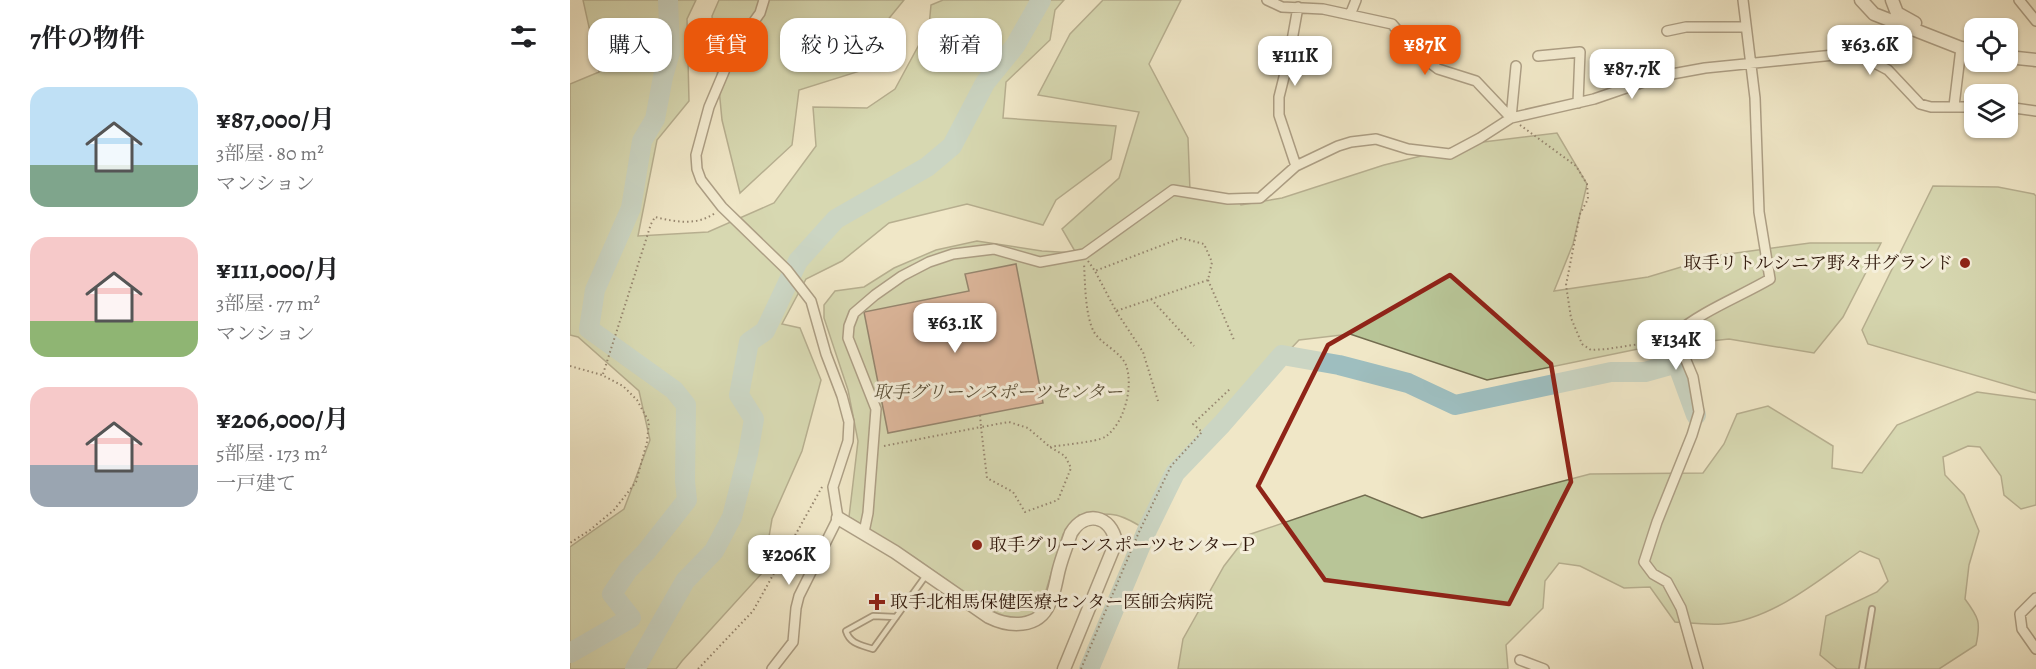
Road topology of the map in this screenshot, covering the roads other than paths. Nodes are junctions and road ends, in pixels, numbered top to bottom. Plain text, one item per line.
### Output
1 (764, 0) edge
2 (1267, 0) edge
3 (1356, 0) edge
4 (1743, 0) edge
5 (1861, 0) edge
6 (1892, 0) edge
7 (2019, 0) edge
8 (1298, 8) junction
9 (1350, 15) junction
10 (2035, 16) edge
11 (1745, 27) junction
12 (1667, 31) dead end
13 (1961, 48) junction
14 (1964, 48) edge
15 (1538, 56) dead end
16 (2018, 58) edge
17 (2036, 60) edge
18 (1749, 64) junction
19 (1516, 66) dead end
20 (1578, 103) junction
21 (1954, 106) junction
22 (1964, 106) edge
23 (2018, 109) edge
24 (2036, 111) edge
25 (1511, 118) junction
26 (1296, 166) junction
27 (838, 518) junction
28 (864, 532) junction
29 (927, 574) junction
30 (2036, 598) edge
31 (1872, 609) dead end
32 (896, 617) junction
33 (2036, 649) edge
34 (1520, 660) dead end
35 (772, 669) edge
36 (1064, 669) edge
37 (1544, 669) edge
38 (1698, 669) edge
39 (1862, 669) edge

1 - 27 street
2 - 8 street
3 - 9 street
4 - 11 street
5 - 13 street
6 - 13 street
7 - 10 street
8 - 9 street
8 - 26 street
9 - 25 street
11 - 12 street
11 - 18 street
13 - 14 street
13 - 21 street
15 - 20 street
16 - 17 street
18 - 20 street
18 - 21 street
18 - 38 street
19 - 25 street
20 - 25 street
21 - 22 street
23 - 24 street
25 - 26 street
26 - 28 street
27 - 28 street
27 - 35 street
28 - 29 street
29 - 32 lane
29 - 36 street
30 - 33 street
31 - 39 lane
32 - 32 lane
34 - 37 street

